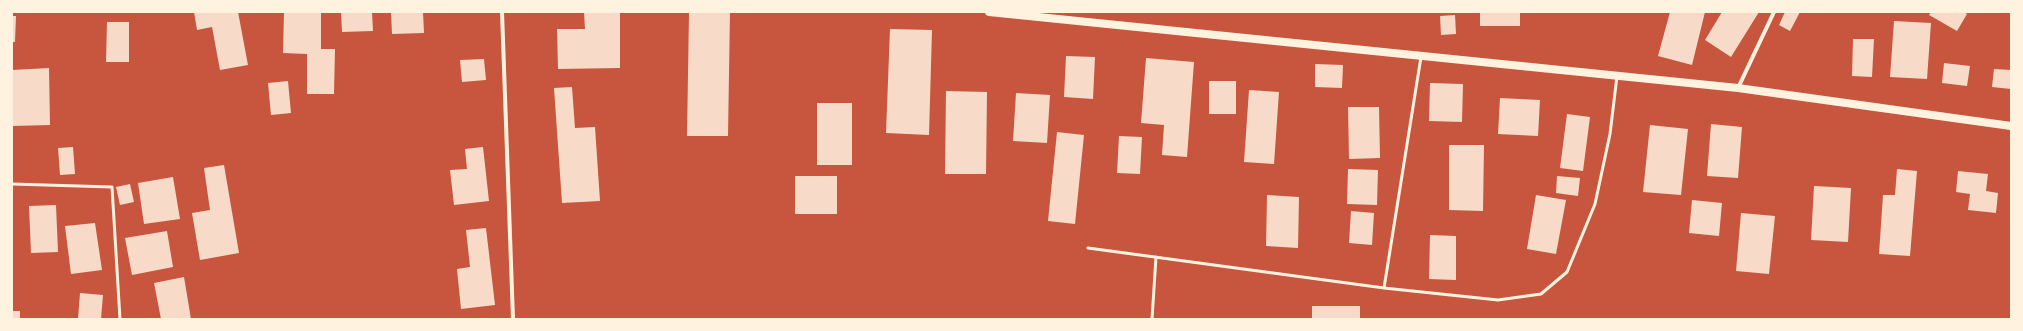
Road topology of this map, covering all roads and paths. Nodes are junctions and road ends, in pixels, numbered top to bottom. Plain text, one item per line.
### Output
1 (502, 12) edge
2 (989, 12) edge
3 (1774, 12) edge
4 (1421, 56) junction
5 (1617, 76) junction
6 (1738, 88) junction
7 (2011, 126) edge
8 (12, 184) edge
9 (1088, 248) dead end
10 (1156, 257) junction
11 (1384, 288) junction
12 (120, 319) edge
13 (513, 319) edge
14 (1152, 319) edge

1 - 13 street
2 - 4 main road
3 - 6 street
4 - 5 main road
4 - 11 lane
5 - 6 main road
5 - 11 lane
6 - 7 main road
8 - 12 lane
9 - 10 lane
10 - 11 lane
10 - 14 lane

